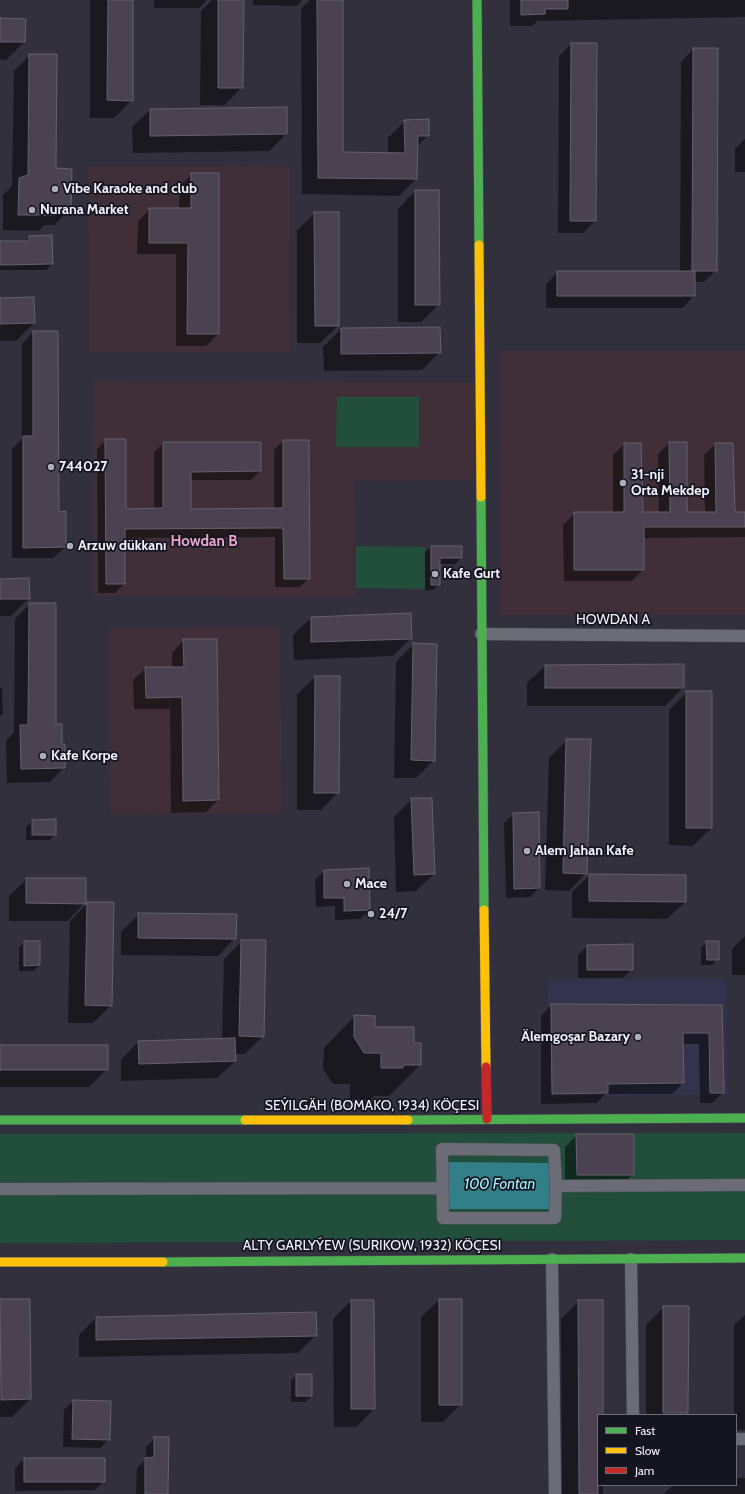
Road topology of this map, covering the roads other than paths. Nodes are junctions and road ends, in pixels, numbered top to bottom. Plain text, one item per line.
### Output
1 (477, 0) edge
2 (481, 634) junction
3 (745, 636) edge
4 (745, 1118) edge
5 (487, 1119) junction
6 (0, 1120) edge
7 (745, 1185) edge
8 (556, 1186) junction
9 (442, 1188) junction
10 (0, 1189) edge
11 (745, 1258) edge
12 (630, 1259) junction
13 (552, 1260) junction
14 (0, 1262) edge
15 (633, 1414) edge
16 (555, 1494) edge

1 - 2 street
2 - 3 street, HOWDAN A
2 - 5 street
4 - 5 street, SEÝILGÄH (BOMAKO, 1934) KÖÇESI
5 - 6 street, SEÝILGÄH (BOMAKO, 1934) KÖÇESI
7 - 8 street
8 - 9 street
8 - 9 street
9 - 10 street
11 - 12 street, ALTY GARLYÝEW (SURIKOW, 1932) KÖÇESI
12 - 13 street, ALTY GARLYÝEW (SURIKOW, 1932) KÖÇESI
12 - 15 street
13 - 14 street, ALTY GARLYÝEW (SURIKOW, 1932) KÖÇESI
13 - 16 street

